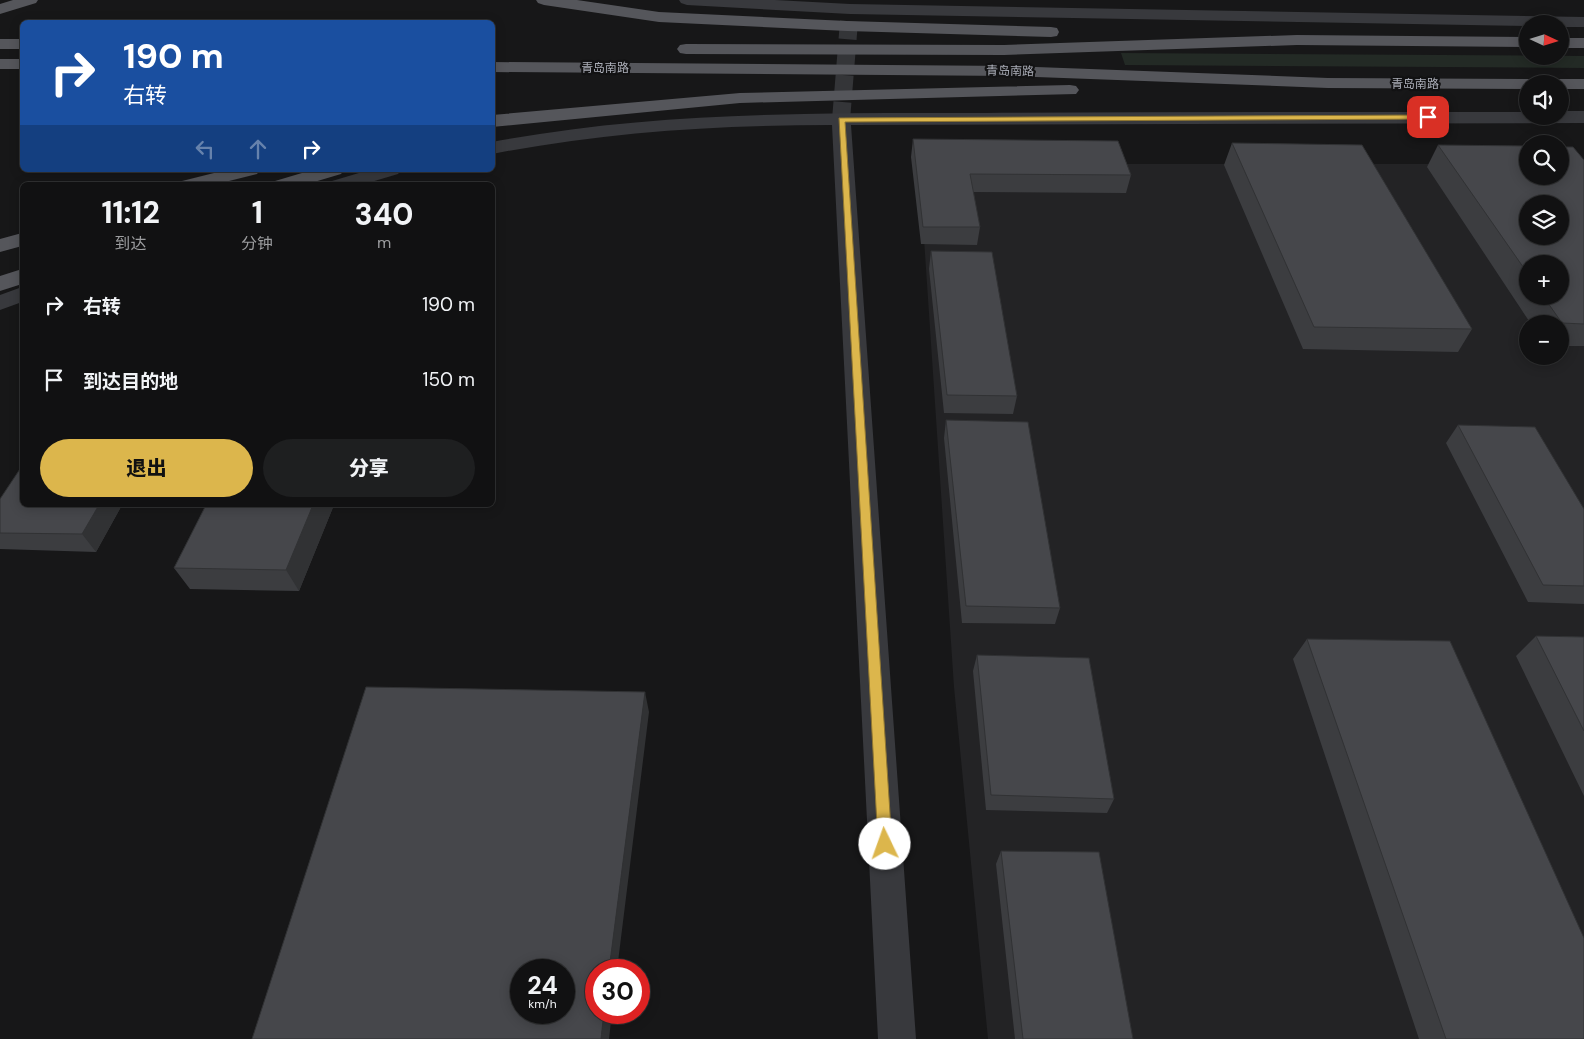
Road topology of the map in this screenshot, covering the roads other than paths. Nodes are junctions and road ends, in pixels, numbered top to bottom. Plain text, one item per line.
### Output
1 (30, 0) edge
2 (544, 0) edge
3 (687, 0) edge
4 (0, 9) edge
5 (1584, 22) edge
6 (1297, 40) junction
7 (1519, 42) edge
8 (1569, 43) edge
9 (1584, 43) edge
10 (0, 44) edge
11 (20, 44) edge
12 (670, 49) dead end
13 (0, 64) edge
14 (20, 64) edge
15 (495, 67) edge
16 (1328, 83) junction
17 (1519, 84) edge
18 (1569, 84) edge
19 (1584, 84) edge
20 (610, 111) junction
21 (1584, 117) edge
22 (841, 120) junction
23 (495, 121) edge
24 (495, 130) edge
25 (495, 147) edge
26 (242, 172) edge
27 (327, 172) edge
28 (384, 172) edge
29 (201, 182) edge
30 (292, 182) edge
31 (349, 182) edge
32 (20, 240) edge
33 (0, 246) edge
34 (20, 277) edge
35 (0, 284) edge
36 (20, 295) edge
37 (0, 302) edge
38 (897, 1039) edge

1 - 4 main road
2 - 6 main road
3 - 5 street
6 - 7 main road, 青岛南路
6 - 12 main road, 青岛南路
8 - 9 main road
10 - 11 main road
13 - 14 main road
15 - 16 main road, 青岛南路
16 - 17 main road, 青岛南路
16 - 20 main road
18 - 19 main road
20 - 23 main road
20 - 24 main road
21 - 22 street
22 - 25 street
22 - 38 street
26 - 29 main road
27 - 30 main road
28 - 31 street
32 - 33 main road
34 - 35 main road
36 - 37 street

